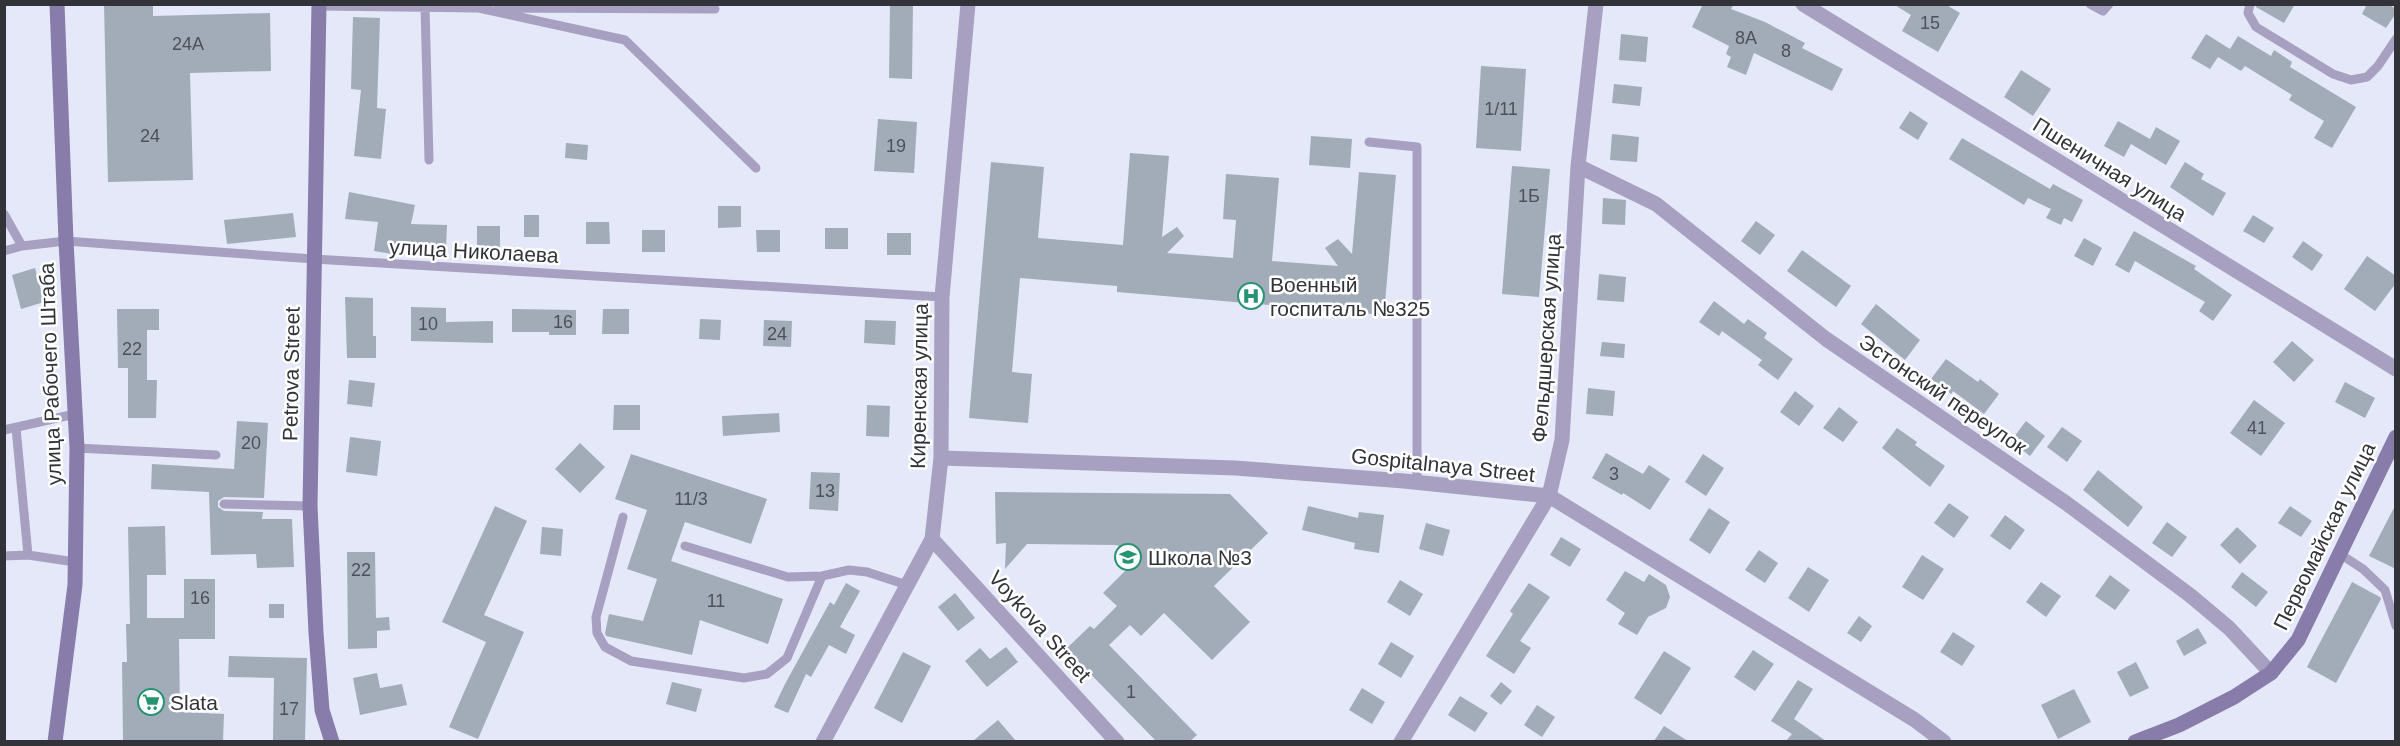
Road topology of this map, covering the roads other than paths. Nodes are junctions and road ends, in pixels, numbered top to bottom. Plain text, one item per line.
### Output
1 (57, 4) edge
2 (969, 4) edge
3 (1596, 4) edge
4 (1803, 4) edge
5 (2090, 4) edge
6 (2109, 4) edge
7 (2250, 4) edge
8 (319, 5) edge
9 (479, 6) edge
10 (425, 7) junction
11 (715, 9) dead end
12 (2396, 39) edge
13 (1369, 142) dead end
14 (429, 160) dead end
15 (1578, 166) junction
16 (756, 168) dead end
17 (4, 214) edge
18 (66, 241) junction
19 (22, 246) junction
20 (4, 251) edge
21 (314, 260) junction
22 (942, 297) junction
23 (2396, 369) edge
24 (75, 414) junction
25 (16, 428) junction
26 (4, 430) edge
27 (2396, 437) edge
28 (77, 448) junction
29 (216, 455) dead end
30 (941, 458) junction
31 (1417, 482) junction
32 (1549, 496) junction
33 (224, 504) dead end
34 (310, 506) junction
35 (623, 517) dead end
36 (932, 539) junction
37 (685, 546) dead end
38 (2340, 554) junction
39 (28, 555) junction
40 (4, 556) edge
41 (75, 562) junction
42 (822, 576) junction
43 (907, 585) junction
44 (2396, 626) edge
45 (2271, 673) junction
46 (55, 741) edge
47 (332, 741) edge
48 (823, 741) edge
49 (1117, 741) edge
50 (1401, 741) edge
51 (1944, 741) edge
52 (2135, 741) edge

1 - 18 street, улица Рабочего Штаба
2 - 22 street, Киренская улица
3 - 15 street, Фельдшерская улица
4 - 23 street, Пшеничная улица
5 - 6 lane
7 - 12 lane
8 - 10 lane
8 - 21 street, Petrova Street
9 - 10 lane
9 - 11 lane
9 - 16 lane
10 - 14 lane
13 - 31 lane
15 - 32 street, Фельдшерская улица
15 - 45 street, Эстонский переулок
17 - 19 lane
18 - 19 lane, улица Николаева
18 - 21 lane, улица Николаева
18 - 24 street, улица Рабочего Штаба
19 - 20 lane, улица Николаева
21 - 22 lane, улица Николаева
21 - 34 street, Petrova Street
22 - 30 street, Киренская улица
24 - 25 lane
24 - 28 street, улица Рабочего Штаба
25 - 26 lane
25 - 39 lane
27 - 38 street, Первомайская улица
28 - 29 lane
28 - 41 street, улица Рабочего Штаба
30 - 31 street, Gospitalnaya Street
30 - 36 street, Киренская улица
31 - 32 street, Gospitalnaya Street
32 - 50 street, Фельдшерская улица
32 - 51 street, Gospitalnaya Street
33 - 34 lane
34 - 47 street, Petrova Street
35 - 42 lane
36 - 43 street, Киренская улица
36 - 49 street, Voykova Street
37 - 42 lane
38 - 44 lane
38 - 45 street, Первомайская улица
39 - 40 lane
39 - 41 lane
41 - 46 street, улица Рабочего Штаба
42 - 43 lane
43 - 48 street, Киренская улица
45 - 52 street, Первомайская улица

